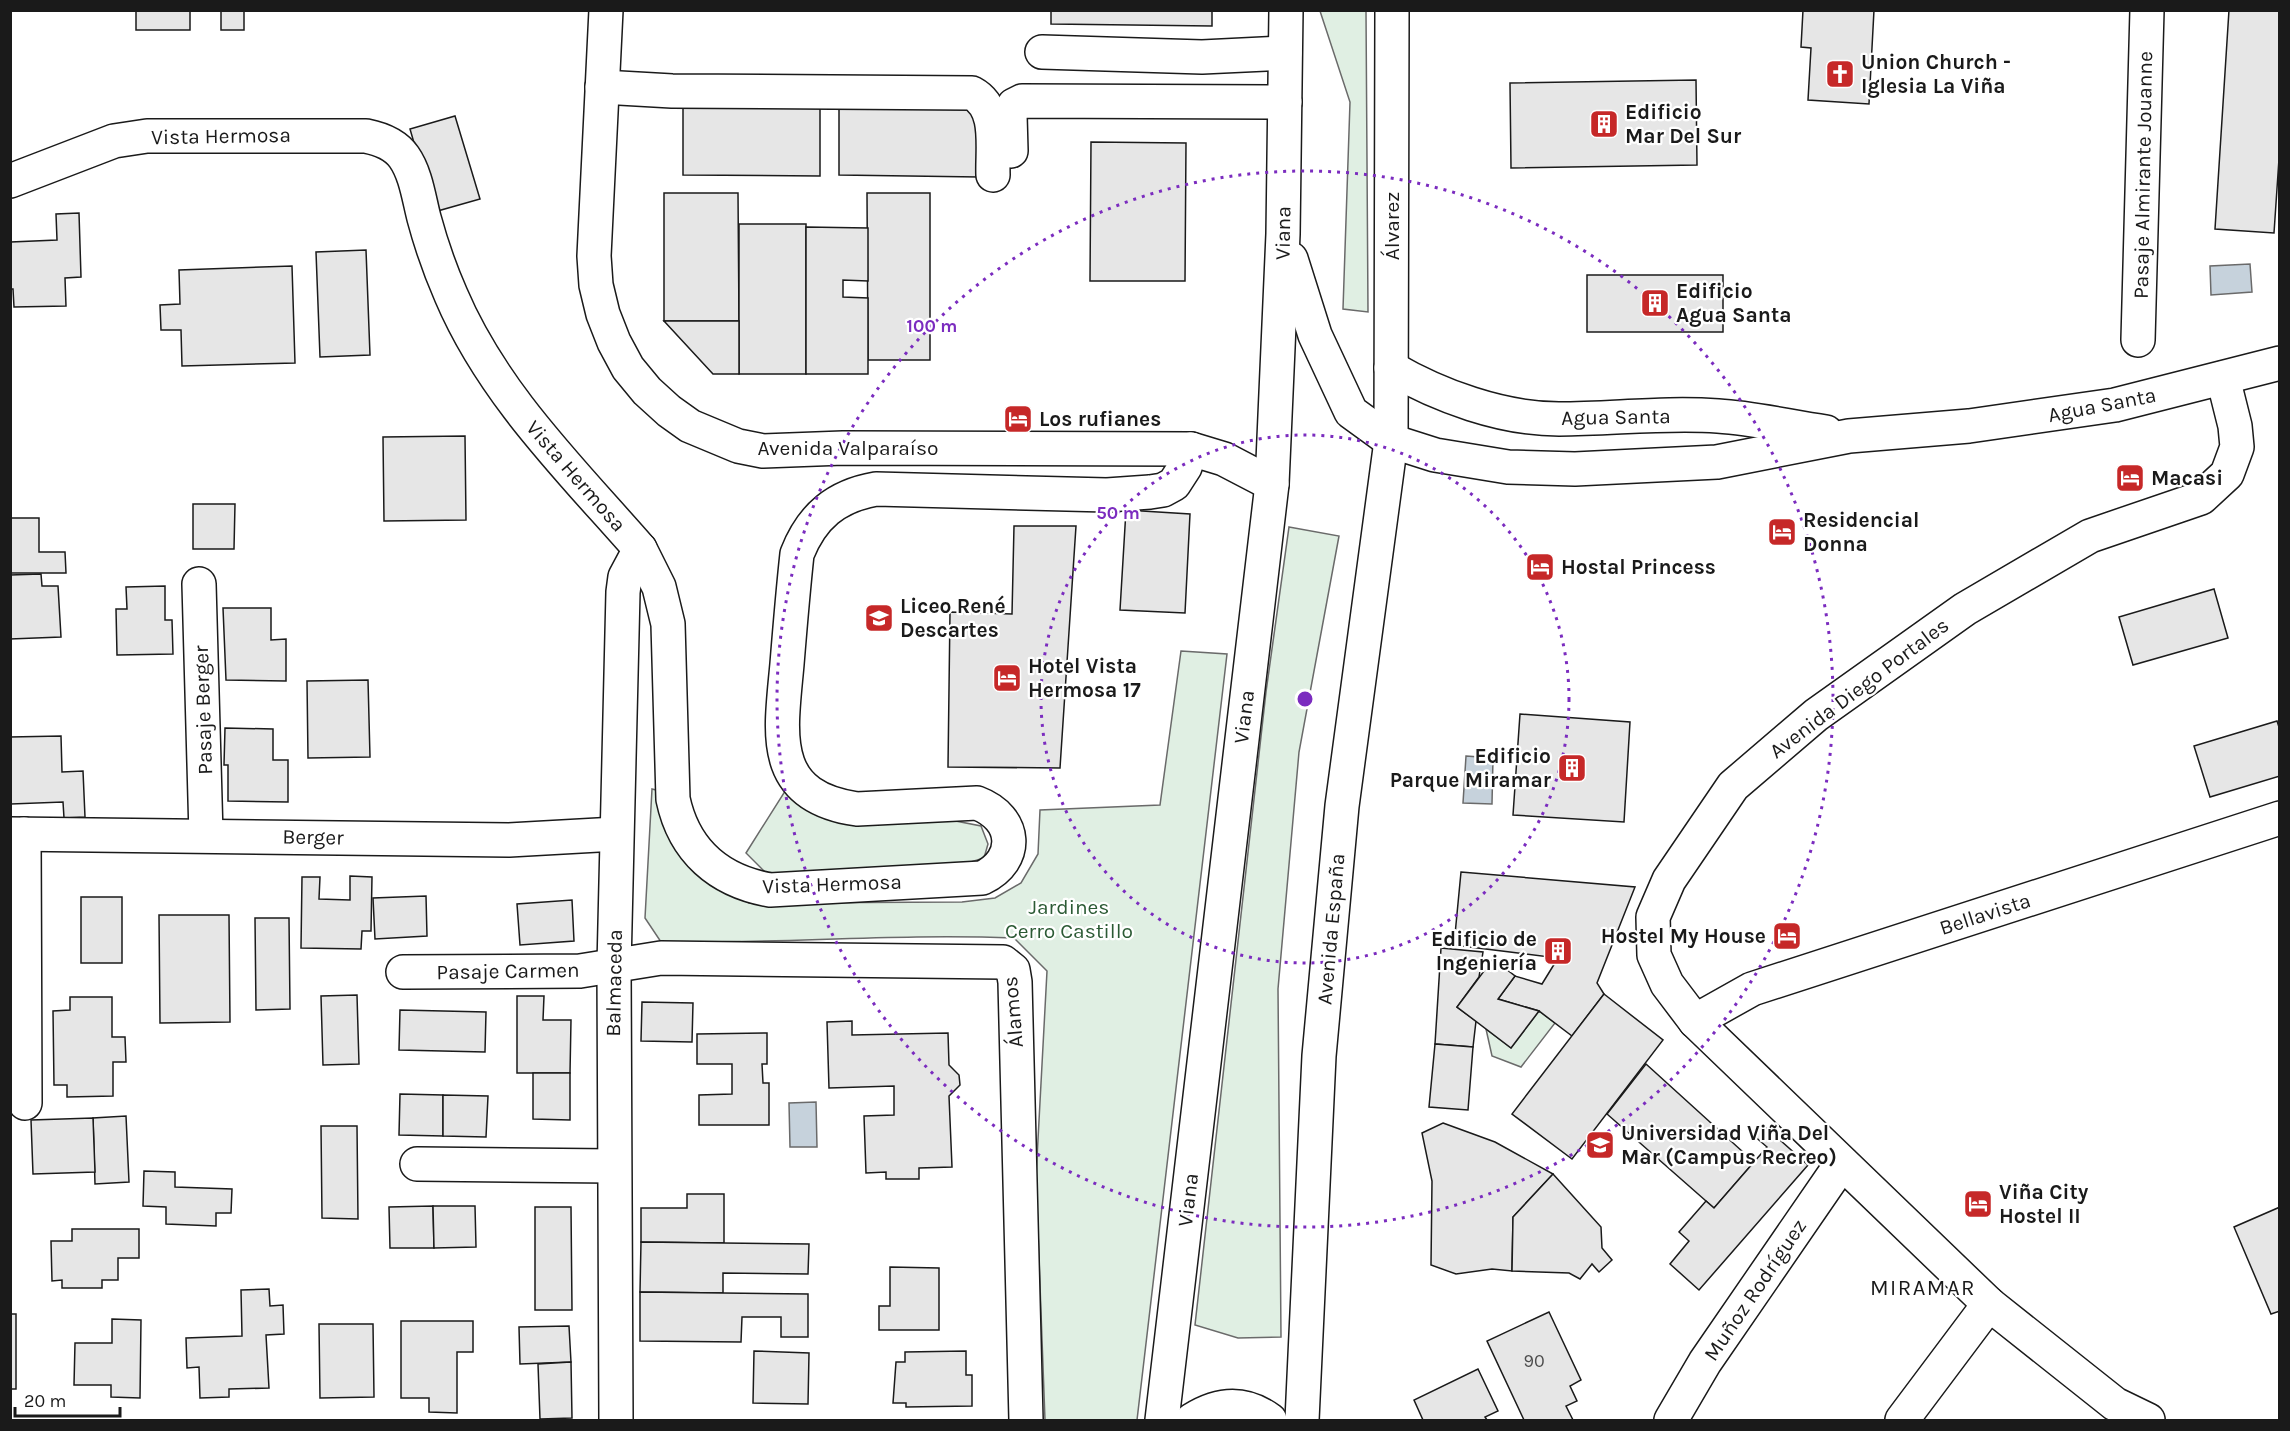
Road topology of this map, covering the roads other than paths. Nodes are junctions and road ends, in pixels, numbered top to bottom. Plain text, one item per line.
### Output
1 (606, 10) edge
2 (1286, 10) edge
3 (1392, 10) edge
4 (2147, 10) edge
5 (1042, 52) dead end
6 (1286, 53) junction
7 (602, 87) junction
8 (1285, 102) junction
9 (10, 181) edge
10 (1283, 234) junction
11 (2138, 340) dead end
12 (2280, 363) edge
13 (1391, 368) junction
14 (2223, 378) junction
15 (1849, 436) junction
16 (1391, 441) junction
17 (1191, 449) junction
18 (1272, 484) junction
19 (640, 549) junction
20 (200, 584) dead end
21 (2279, 820) edge
22 (17, 834) edge
23 (616, 834) junction
24 (206, 835) junction
25 (614, 966) junction
26 (403, 972) dead end
27 (1695, 1021) junction
28 (25, 1103) dead end
29 (1842, 1162) junction
30 (417, 1164) dead end
31 (613, 1166) junction
32 (1989, 1304) junction
33 (616, 1420) edge
34 (1026, 1420) edge
35 (1162, 1420) edge
36 (1192, 1420) edge
37 (1270, 1420) edge
38 (1302, 1420) edge
39 (1671, 1420) edge
40 (1902, 1420) edge
41 (2148, 1420) edge

1 - 7 street, Avenida Valparaíso
2 - 6 street, Viana
3 - 13 street, Álvarez
4 - 11 street, Pasaje Almirante Jouanne
5 - 6 street
6 - 8 street, Viana
7 - 8 street
7 - 17 street, Avenida Valparaíso
8 - 10 street, Viana
9 - 19 street, Vista Hermosa
10 - 16 street, Agua Santa
10 - 18 street, Viana
12 - 14 street, Agua Santa
13 - 15 street, Agua Santa
13 - 16 street, Álvarez
14 - 15 street, Agua Santa
14 - 27 street, Avenida Diego Portales
15 - 16 street, Agua Santa
16 - 38 street, Avenida España
17 - 18 street, Avenida Valparaíso
17 - 19 street, Vista Hermosa
18 - 35 street, Viana
19 - 23 street, Balmaceda
20 - 24 street, Pasaje Berger
21 - 27 street, Bellavista
22 - 24 street, Berger
22 - 28 street
23 - 24 street, Berger
23 - 25 street, Balmaceda
25 - 26 street, Pasaje Carmen
25 - 31 street, Balmaceda
25 - 34 street, Álamos
27 - 29 street, Avenida Diego Portales
29 - 32 street, Avenida Diego Portales
29 - 39 street, Muñoz Rodríguez
30 - 31 street
31 - 33 street, Balmaceda
32 - 40 street
32 - 41 street, Avenida Diego Portales
36 - 37 street

